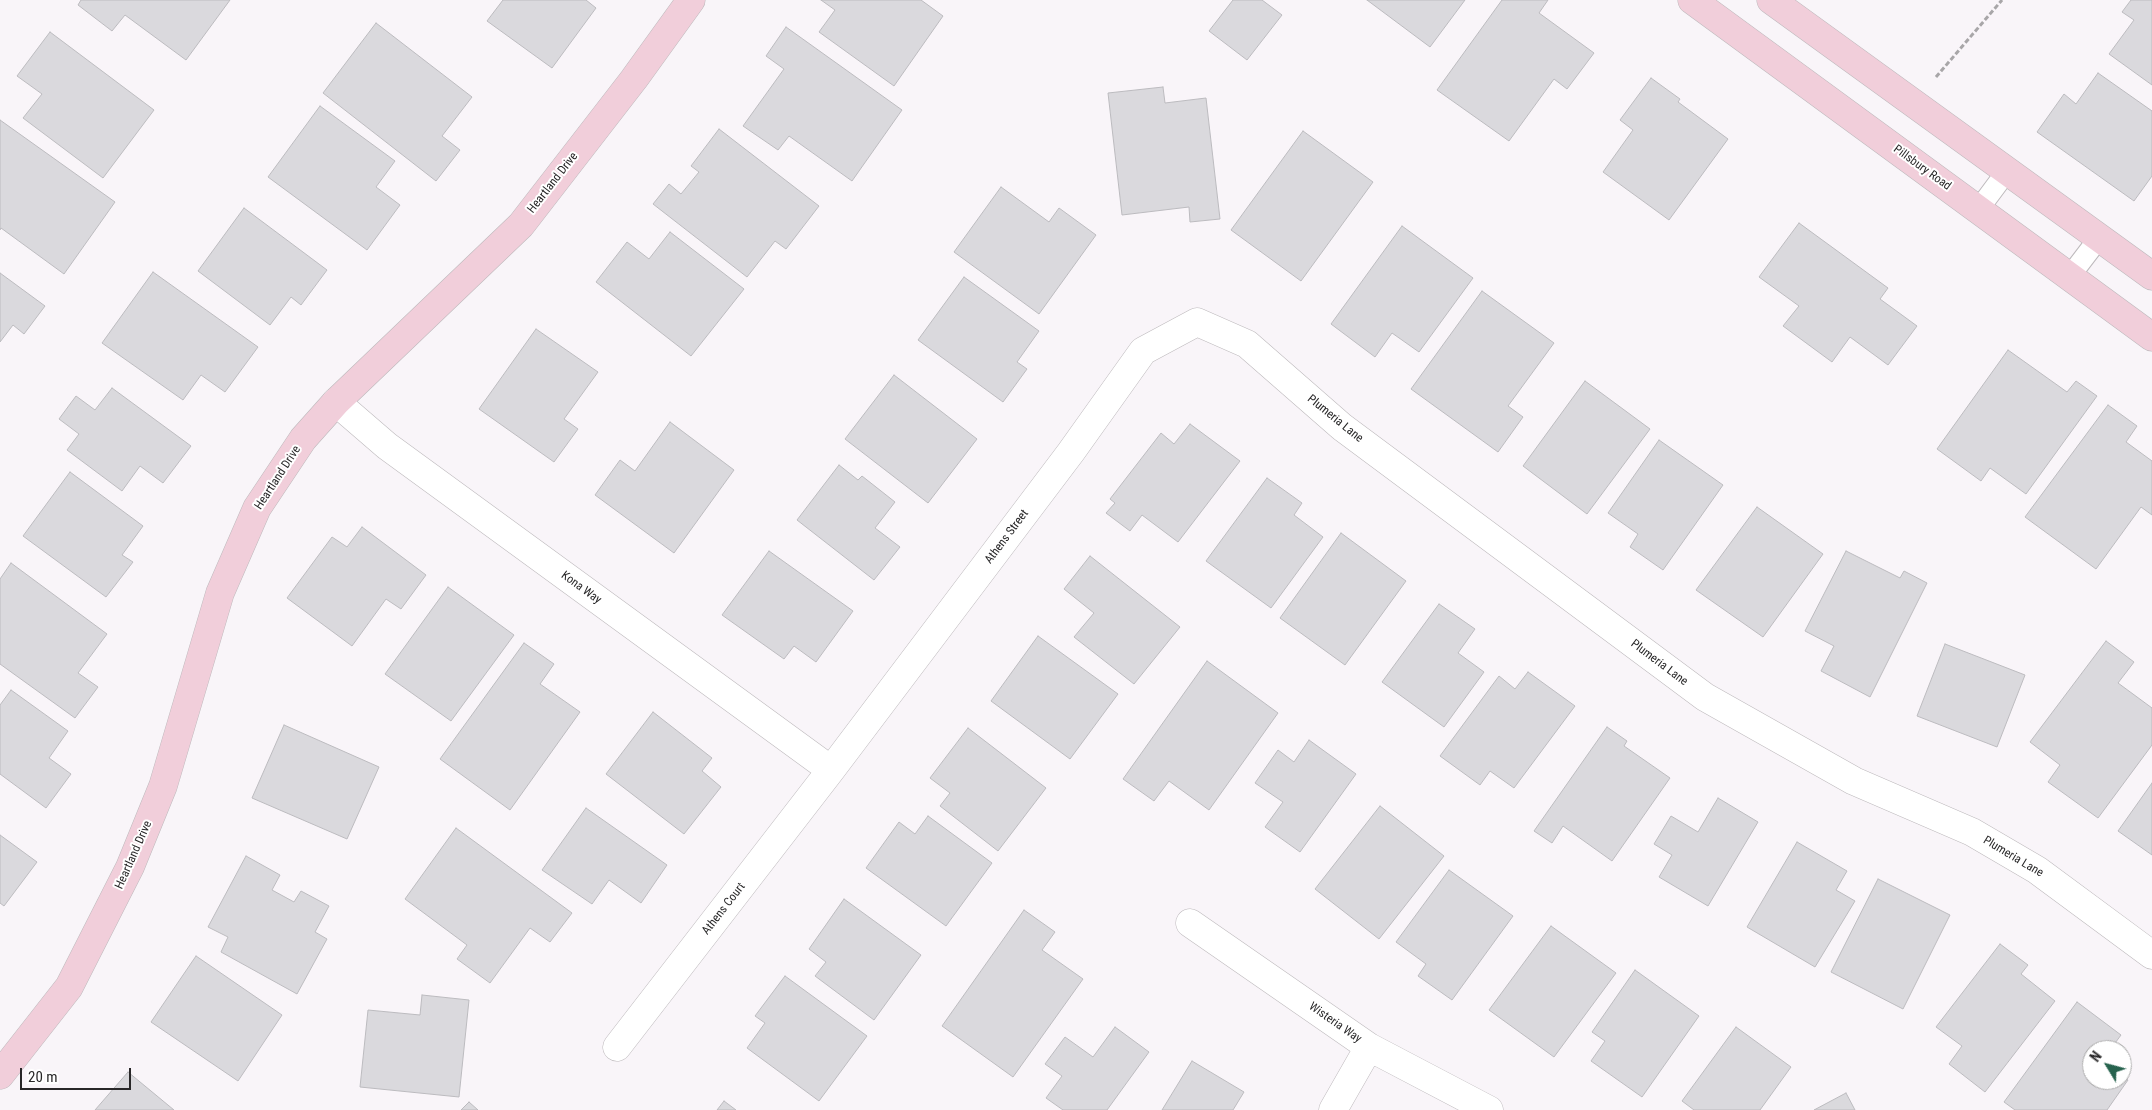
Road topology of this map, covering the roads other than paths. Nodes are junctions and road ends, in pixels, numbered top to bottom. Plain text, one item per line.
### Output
1 (691, 0) edge
2 (1692, 0) edge
3 (1771, 0) edge
4 (2007, 171) junction
5 (1978, 210) junction
6 (2099, 238) junction
7 (2070, 276) junction
8 (2152, 276) edge
9 (1198, 322) joint
10 (2152, 337) edge
11 (336, 402) junction
12 (831, 770) junction
13 (1190, 923) dead end
14 (2152, 956) edge
15 (618, 1047) dead end
16 (1369, 1047) junction
17 (0, 1075) edge
18 (1333, 1110) edge
19 (1489, 1110) edge

1 - 11 street, Heartland Drive
2 - 5 street, Pillsbury Road
3 - 4 street
4 - 5 lane
4 - 6 street
5 - 7 street, Pillsbury Road
6 - 7 lane
6 - 8 street
7 - 10 street, Pillsbury Road
9 - 12 street, Athens Street
9 - 14 street, Plumeria Lane
11 - 12 street, Kona Way
11 - 17 street, Heartland Drive
12 - 15 street, Athens Court
13 - 16 street, Wisteria Way
16 - 18 street
16 - 19 street, Wisteria Way

